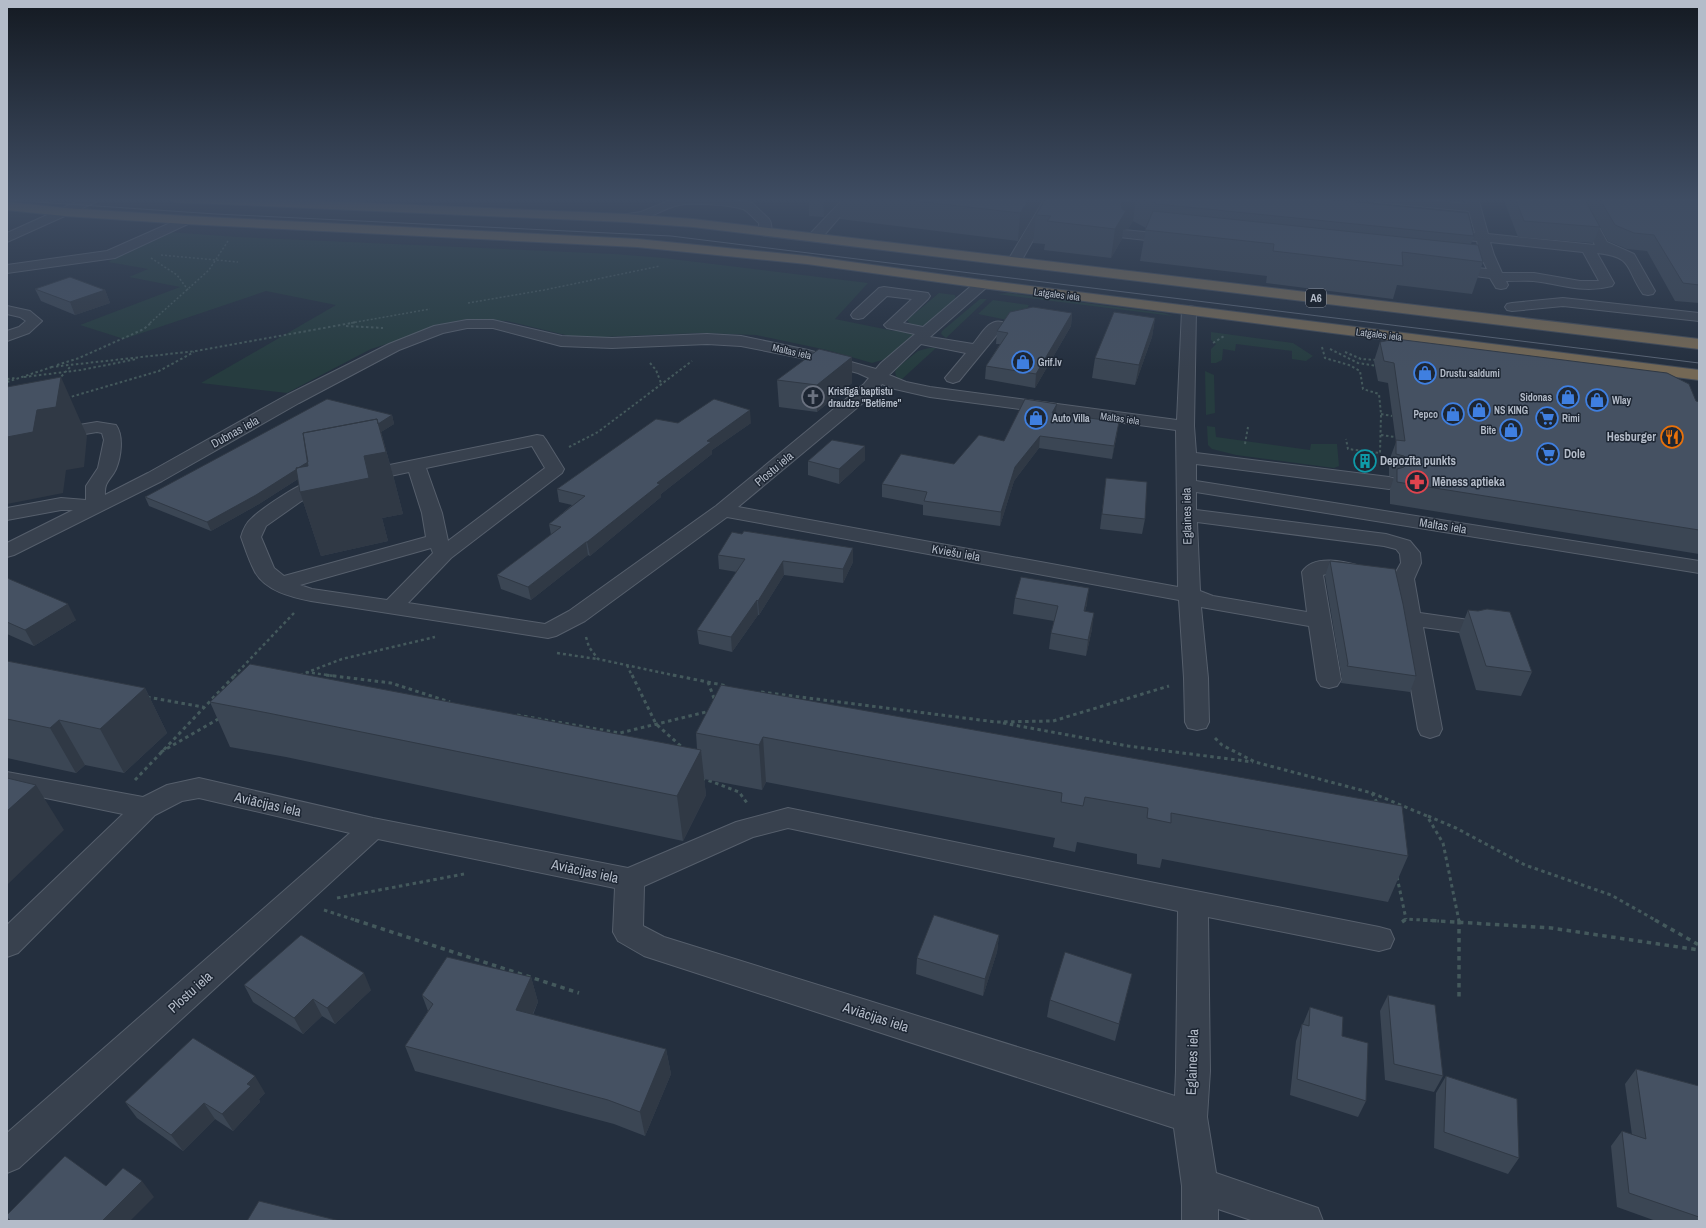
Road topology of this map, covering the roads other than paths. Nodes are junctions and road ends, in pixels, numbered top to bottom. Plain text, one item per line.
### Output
1 (108, 255) edge
2 (760, 255) edge
3 (961, 255) edge
4 (1018, 255) edge
5 (1488, 255) edge
6 (1526, 255) edge
7 (1592, 255) edge
8 (1625, 255) edge
9 (1014, 262) junction
10 (1436, 268) edge
11 (7, 269) edge
12 (1496, 276) junction
13 (1534, 276) junction
14 (1195, 283) junction
15 (982, 284) junction
16 (1648, 291) dead end
17 (7, 310) edge
18 (1189, 310) junction
19 (1513, 314) junction
20 (858, 316) dead end
21 (1699, 317) edge
22 (467, 324) joint
23 (997, 325) dead end
24 (923, 335) junction
25 (7, 336) edge
26 (1699, 344) edge
27 (976, 350) junction
28 (1699, 374) edge
29 (879, 376) junction
30 (953, 378) dead end
31 (1184, 426) junction
32 (7, 442) edge
33 (1187, 457) junction
34 (416, 465) junction
35 (1389, 483) dead end
36 (1186, 484) junction
37 (96, 506) junction
38 (723, 510) junction
39 (7, 514) edge
40 (1187, 515) junction
41 (10, 546) edge
42 (441, 547) junction
43 (1699, 568) edge
44 (1403, 579) junction
45 (280, 584) junction
46 (1189, 595) junction
47 (393, 606) junction
48 (1409, 618) junction
49 (1320, 621) junction
50 (1468, 626) edge
51 (1329, 680) dead end
52 (1197, 722) road end
53 (1430, 729) dead end
54 (7, 781) edge
55 (146, 808) junction
56 (372, 828) junction
57 (630, 880) junction
58 (1193, 903) junction
59 (1379, 939) road end
60 (7, 944) edge
61 (1190, 1117) junction
62 (7, 1156) edge
63 (1200, 1186) junction
64 (1200, 1221) edge
65 (1305, 1221) edge

1 - 11 street
2 - 15 highway, Latgales iela / A6
3 - 9 highway, A6
4 - 9 street
5 - 12 street
6 - 13 street
7 - 13 street
8 - 16 street
9 - 14 highway, A6
10 - 12 street
12 - 13 street
12 - 19 street
14 - 18 highway
14 - 19 highway, A6
15 - 18 highway, Latgales iela / A6
15 - 24 street, Plostu iela
17 - 25 street
18 - 28 highway, Latgales iela / A6
18 - 31 street, Eglaines iela
19 - 21 street
19 - 26 highway, A6
20 - 24 street
22 - 29 street, Maltas iela
22 - 37 street, Dubnas iela
23 - 27 street
24 - 27 street
24 - 29 street, Plostu iela
27 - 30 street
29 - 31 street, Maltas iela
29 - 38 street, Plostu iela
31 - 33 street, Eglaines iela
32 - 37 street
33 - 35 street
33 - 36 street, Eglaines iela
34 - 42 street
34 - 42 street
34 - 45 street
36 - 40 street, Eglaines iela
36 - 43 street, Maltas iela
37 - 39 street
37 - 41 street, Dubnas iela
38 - 46 street, Kviešu iela
38 - 47 street, Plostu iela
40 - 44 street
40 - 46 street, Eglaines iela
42 - 45 street
42 - 47 street
44 - 48 street
44 - 49 street
45 - 47 street
46 - 49 street, Kviešu iela
46 - 52 street, Eglaines iela
48 - 50 street
48 - 53 street
49 - 51 street
54 - 55 street
55 - 56 street, Aviācijas iela
55 - 60 street, Aviācijas iela
56 - 57 street, Aviācijas iela
56 - 62 street, Plostu iela
57 - 58 street
57 - 61 street, Aviācijas iela
58 - 59 street
58 - 61 street, Eglaines iela
61 - 63 street, Eglaines iela
63 - 64 street, Eglaines iela
63 - 65 street

